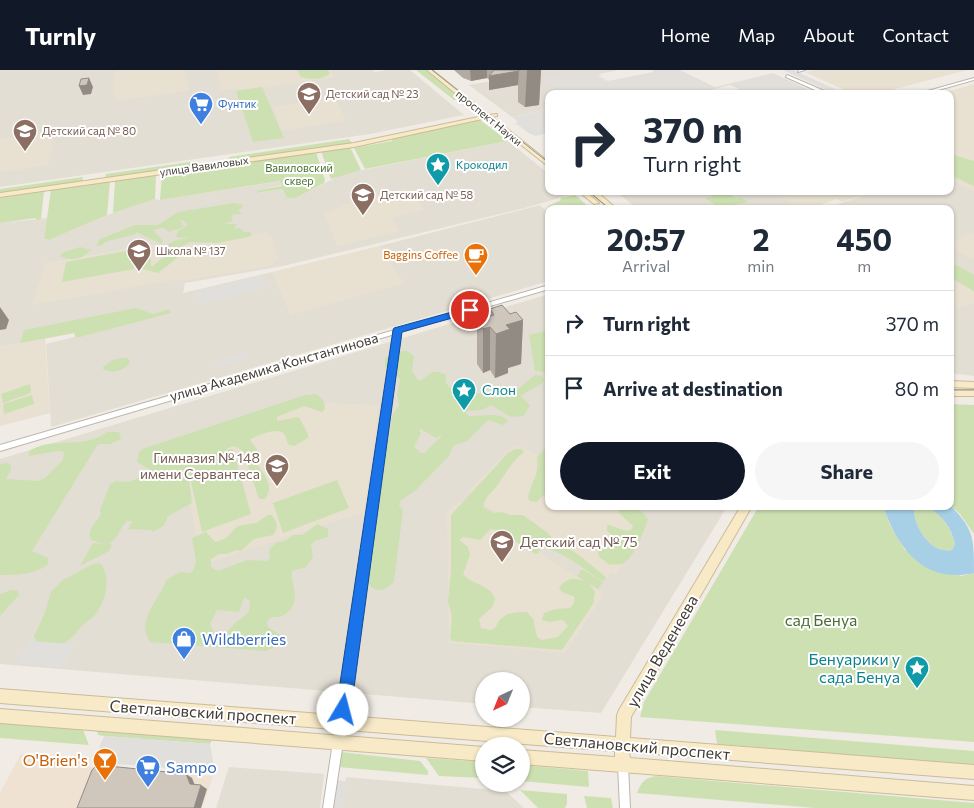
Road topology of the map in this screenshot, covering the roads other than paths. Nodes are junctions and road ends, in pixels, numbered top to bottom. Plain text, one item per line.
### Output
1 (429, 70) edge
2 (437, 70) edge
3 (787, 76) dead end
4 (974, 79) edge
5 (819, 90) edge
6 (934, 90) edge
7 (491, 116) junction
8 (545, 155) edge
9 (545, 162) edge
10 (0, 195) edge
11 (586, 195) edge
12 (597, 195) edge
13 (598, 205) edge
14 (609, 205) edge
15 (545, 288) edge
16 (398, 330) junction
17 (954, 384) edge
18 (974, 385) edge
19 (954, 393) edge
20 (974, 393) edge
21 (0, 448) edge
22 (745, 510) edge
23 (0, 696) edge
24 (0, 716) edge
25 (342, 723) junction
26 (338, 742) junction
27 (622, 746) junction
28 (475, 753) edge
29 (530, 758) edge
30 (622, 766) junction
31 (974, 772) edge
32 (974, 793) edge
33 (328, 808) edge
34 (626, 808) edge

1 - 7 main road, проспект Науки
2 - 7 main road, проспект Науки
3 - 5 street
4 - 6 street
7 - 8 main road, проспект Науки
7 - 9 main road, проспект Науки
7 - 10 main road, улица Вавиловых
11 - 13 main road
12 - 14 main road
15 - 16 street, улица Академика Константинова
16 - 21 street, улица Академика Константинова
16 - 25 street
17 - 18 main road
19 - 20 main road
22 - 27 main road, улица Веденеева
23 - 25 main road, Светлановский проспект
24 - 26 main road, Светлановский проспект
25 - 27 main road, Светлановский проспект
26 - 28 main road, Светлановский проспект
26 - 33 street
27 - 30 main road, улица Веденеева
27 - 31 main road, Светлановский проспект
29 - 30 main road, Светлановский проспект
30 - 32 main road, Светлановский проспект
30 - 34 street, улица Веденеева

